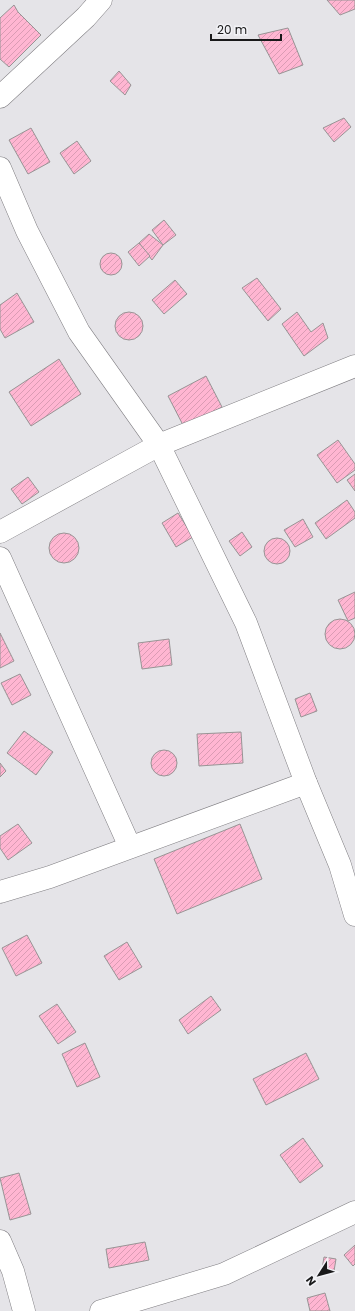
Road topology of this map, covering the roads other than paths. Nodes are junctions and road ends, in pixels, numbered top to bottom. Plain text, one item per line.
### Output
1 (101, 0) edge
2 (0, 97) edge
3 (0, 168) edge
4 (355, 366) edge
5 (159, 445) junction
6 (0, 532) edge
7 (0, 558) edge
8 (306, 782) junction
9 (130, 847) junction
10 (0, 892) edge
11 (355, 915) edge
12 (355, 1212) edge
13 (0, 1241) edge
14 (24, 1311) edge
15 (101, 1311) edge

1 - 2 street
3 - 5 street
4 - 5 street
5 - 6 street
5 - 8 street
7 - 9 street
8 - 9 street
8 - 11 street
9 - 10 street
12 - 15 street
13 - 14 street

